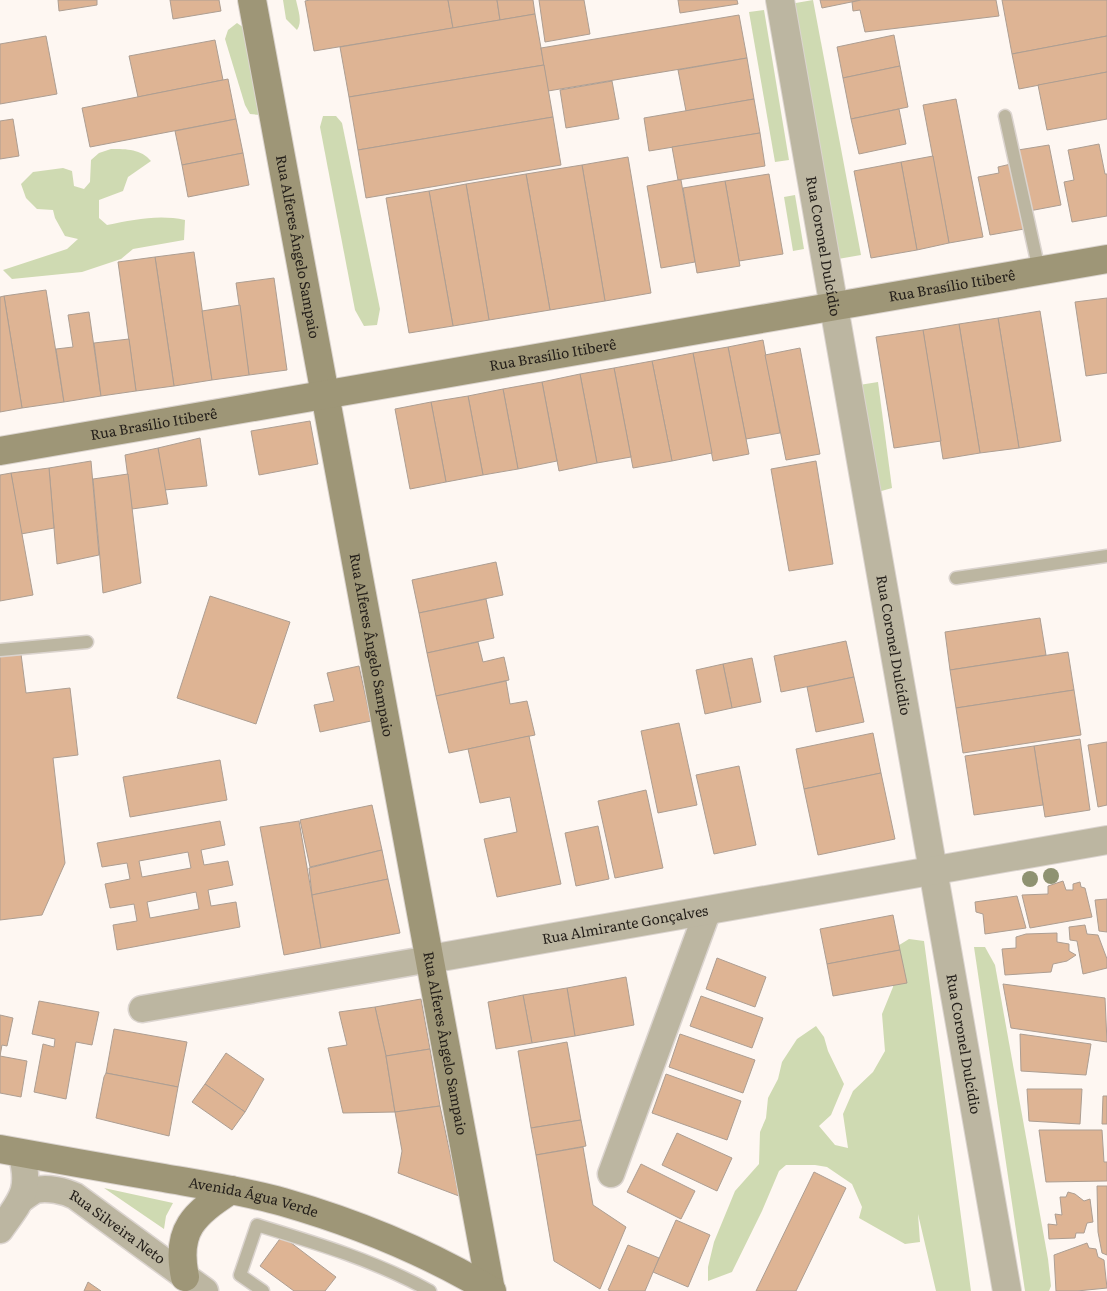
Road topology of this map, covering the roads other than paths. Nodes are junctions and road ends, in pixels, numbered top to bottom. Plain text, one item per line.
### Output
1 (252, 0) edge
2 (780, 0) edge
3 (1004, 116) dead end
4 (1107, 258) edge
5 (1039, 270) junction
6 (833, 306) junction
7 (325, 395) junction
8 (0, 451) edge
9 (1107, 556) edge
10 (956, 578) dead end
11 (87, 642) dead end
12 (0, 650) edge
13 (1107, 840) edge
14 (933, 871) junction
15 (708, 910) junction
16 (430, 959) junction
17 (142, 1009) dead end
18 (10, 1151) edge
19 (611, 1174) dead end
20 (231, 1190) junction
21 (22, 1199) junction
22 (0, 1230) edge
23 (195, 1284) edge
24 (263, 1291) edge
25 (430, 1291) edge
26 (491, 1291) edge
27 (1007, 1291) edge

1 - 7 main road, Rua Alferes Ângelo Sampaio
2 - 6 street, Rua Coronel Dulcídio
3 - 5 lane
4 - 5 main road, Rua Brasílio Itiberê
5 - 6 main road, Rua Brasílio Itiberê
6 - 7 main road, Rua Brasílio Itiberê
6 - 14 street, Rua Coronel Dulcídio
7 - 8 main road, Rua Brasílio Itiberê
7 - 16 main road, Rua Alferes Ângelo Sampaio
9 - 10 lane
11 - 12 lane
13 - 14 street, Rua Almirante Gonçalves
14 - 15 street, Rua Almirante Gonçalves
14 - 27 street, Rua Coronel Dulcídio
15 - 16 street, Rua Almirante Gonçalves
15 - 19 street
16 - 17 street, Rua Almirante Gonçalves
16 - 26 main road, Rua Alferes Ângelo Sampaio
18 - 20 main road, Avenida Água Verde
18 - 21 street
20 - 23 main road
20 - 26 main road, Avenida Água Verde
21 - 22 street
21 - 23 street, Rua Silveira Neto
24 - 25 lane

